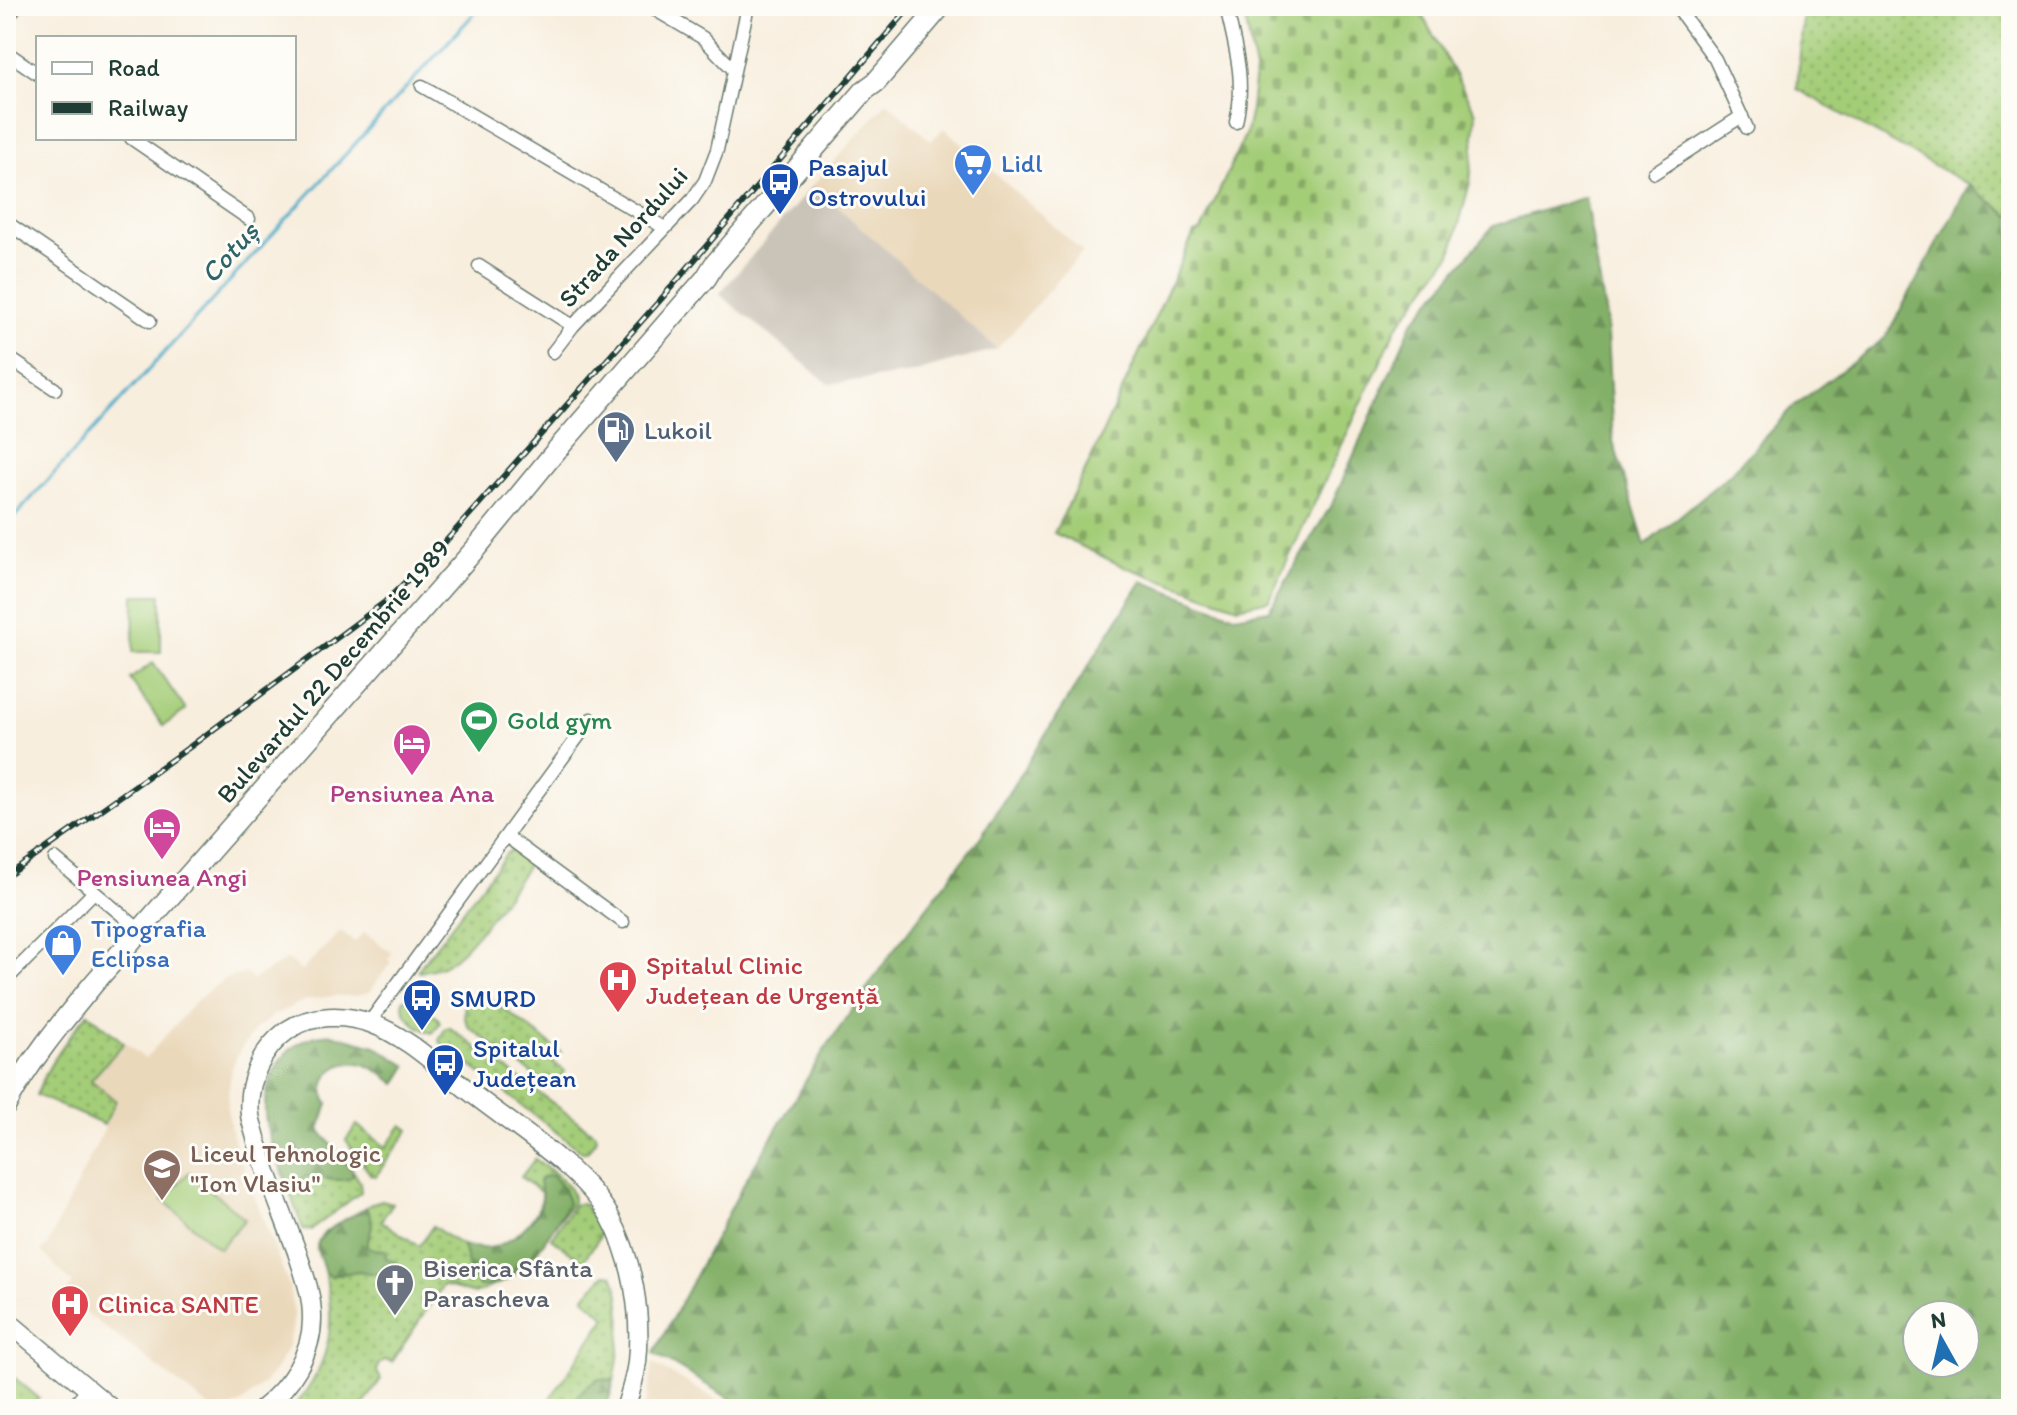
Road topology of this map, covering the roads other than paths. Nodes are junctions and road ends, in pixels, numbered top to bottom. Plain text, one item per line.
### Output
1 (16, 6) edge
2 (649, 6) edge
3 (748, 6) edge
4 (941, 6) edge
5 (1226, 6) edge
6 (1676, 6) edge
7 (6, 21) edge
8 (6, 52) edge
9 (734, 70) junction
10 (36, 73) edge
11 (422, 86) dead end
12 (1236, 122) dead end
13 (134, 140) edge
14 (1654, 173) dead end
15 (249, 219) dead end
16 (6, 222) edge
17 (665, 228) junction
18 (479, 266) dead end
19 (150, 321) dead end
20 (573, 326) junction
21 (553, 352) dead end
22 (6, 356) edge
23 (55, 389) dead end
24 (591, 719) dead end
25 (506, 836) junction
26 (55, 859) dead end
27 (94, 892) junction
28 (623, 922) dead end
29 (141, 931) junction
30 (6, 980) edge
31 (369, 1023) junction
32 (14, 1077) edge
33 (6, 1105) edge
34 (6, 1320) edge
35 (88, 1389) junction
36 (71, 1409) edge
37 (112, 1409) edge
38 (262, 1409) edge
39 (625, 1409) edge

1 - 7 street
2 - 9 street
3 - 9 street, Strada Nordului
4 - 29 main road, Bulevardul 22 Decembrie 1989
5 - 12 street
6 - 14 street
8 - 10 street
9 - 17 street, Strada Nordului
11 - 17 street
13 - 15 street
16 - 19 street
17 - 20 street, Strada Nordului
18 - 20 street
20 - 21 street, Strada Nordului
22 - 23 street
24 - 25 street
25 - 28 street
25 - 31 street
26 - 27 street
27 - 29 street
27 - 30 street
29 - 32 main road, Bulevardul 22 Decembrie 1989
31 - 38 main road
31 - 39 main road
32 - 33 main road, Bulevardul 22 Decembrie 1989
34 - 35 main road
35 - 36 street
35 - 37 main road

